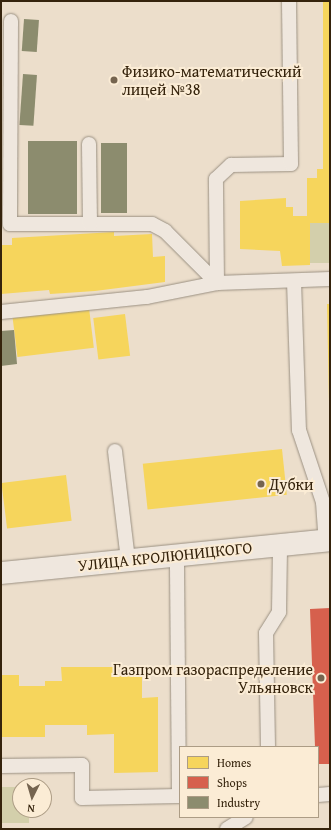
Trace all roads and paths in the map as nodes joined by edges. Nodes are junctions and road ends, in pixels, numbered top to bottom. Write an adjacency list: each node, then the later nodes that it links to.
1 (289, 1): 7 (lane)
2 (11, 21): 4 (lane)
3 (89, 144): 4 (lane)
4 (90, 224): 7 (lane)
5 (330, 279): 6 (lane)
6 (294, 281): 7 (lane); 10 (lane)
7 (217, 283): 8 (lane)
8 (1, 312)
9 (115, 451): 13 (lane)
10 (328, 540): 11 (street, УЛИЦА КРОЛЮНИЦКОГО)
11 (280, 545): 12 (street, УЛИЦА КРОЛЮНИЦКОГО); 16 (lane)
12 (177, 555): 13 (street, УЛИЦА КРОЛЮНИЦКОГО); 15 (lane)
13 (128, 560): 14 (street, УЛИЦА КРОЛЮНИЦКОГО)
14 (1, 573)
15 (179, 746)
16 (268, 746)
17 (1, 766): 20 (lane)
18 (330, 794): 19 (lane)
19 (319, 795)
20 (179, 796)
21 (244, 818): 22 (lane)
22 (227, 829)

